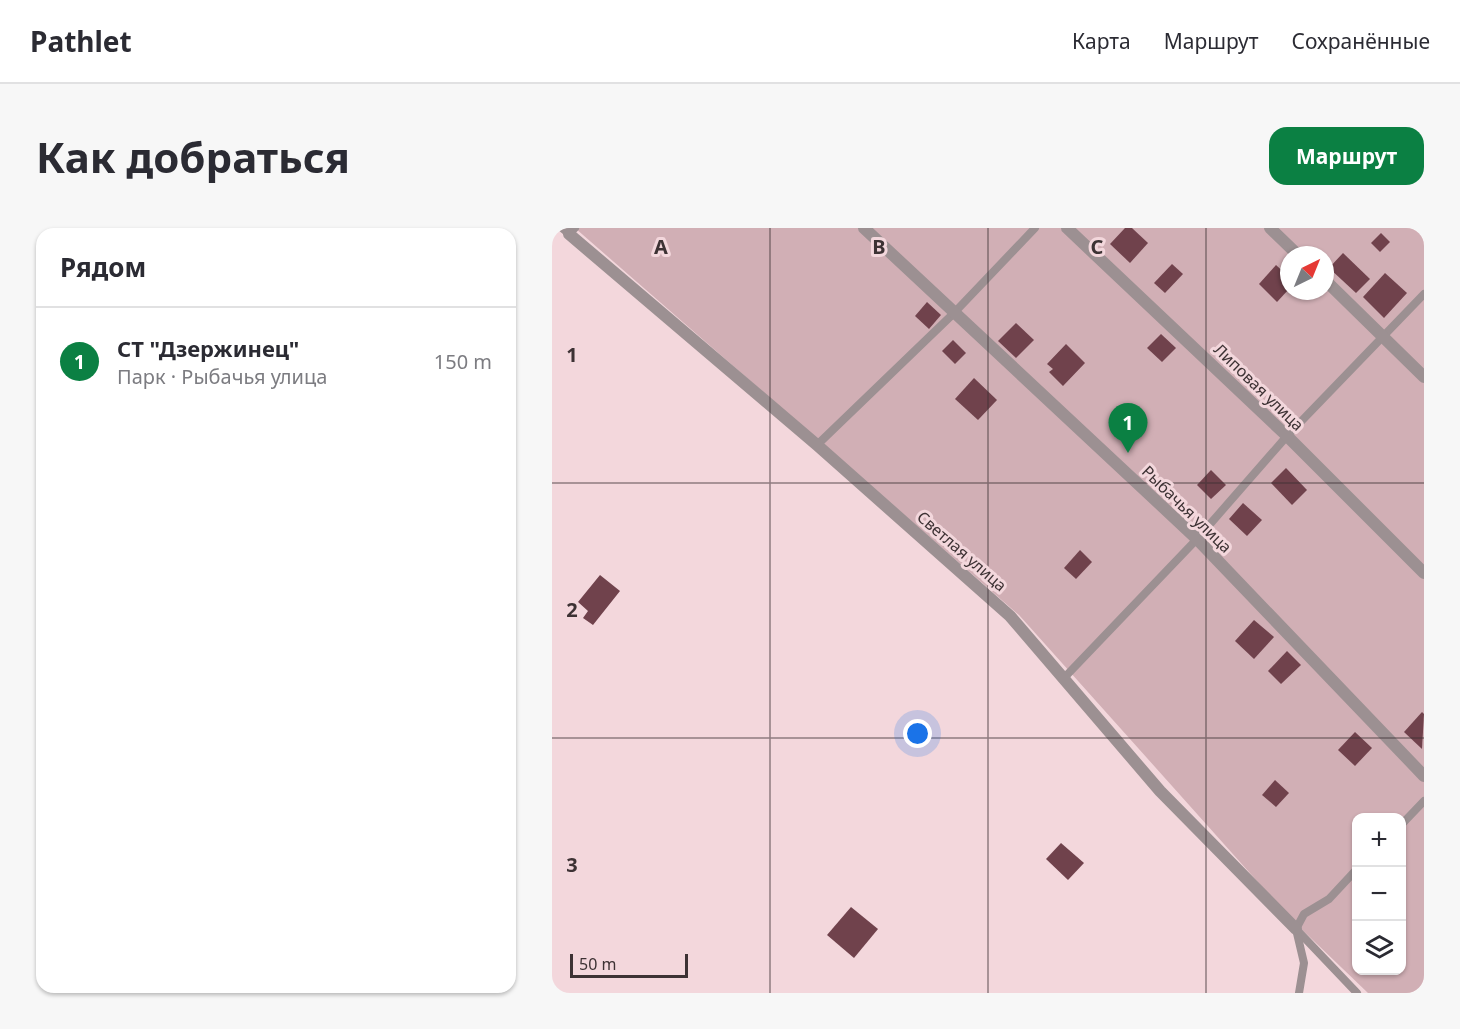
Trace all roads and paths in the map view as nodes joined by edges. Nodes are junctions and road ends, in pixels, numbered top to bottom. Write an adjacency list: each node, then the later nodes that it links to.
1 (864, 228): 9 (street, Рыбачья улица)
2 (1035, 228): 9 (lane)
3 (1067, 228): 12 (street, Липовая улица)
4 (1270, 228): 6 (street)
5 (569, 230): 13 (street, Светлая улица)
6 (1289, 246)
7 (1334, 289): 10 (street)
8 (1424, 294): 10 (lane)
9 (953, 314): 13 (lane); 14 (street, Рыбачья улица)
10 (1382, 335): 11 (street); 12 (lane)
11 (1424, 377)
12 (1287, 436): 14 (lane); 15 (street, Липовая улица)
13 (817, 445): 16 (street, Светлая улица)
14 (1197, 539): 16 (lane); 17 (street, Рыбачья улица)
15 (1424, 573)
16 (1064, 678): 21 (street, Светлая улица)
17 (1424, 776)
18 (1424, 801): 19 (lane)
19 (1406, 819)
20 (1352, 874): 21 (lane)
21 (1296, 929): 22 (lane); 23 (lane)
22 (1299, 993)
23 (1357, 993)

